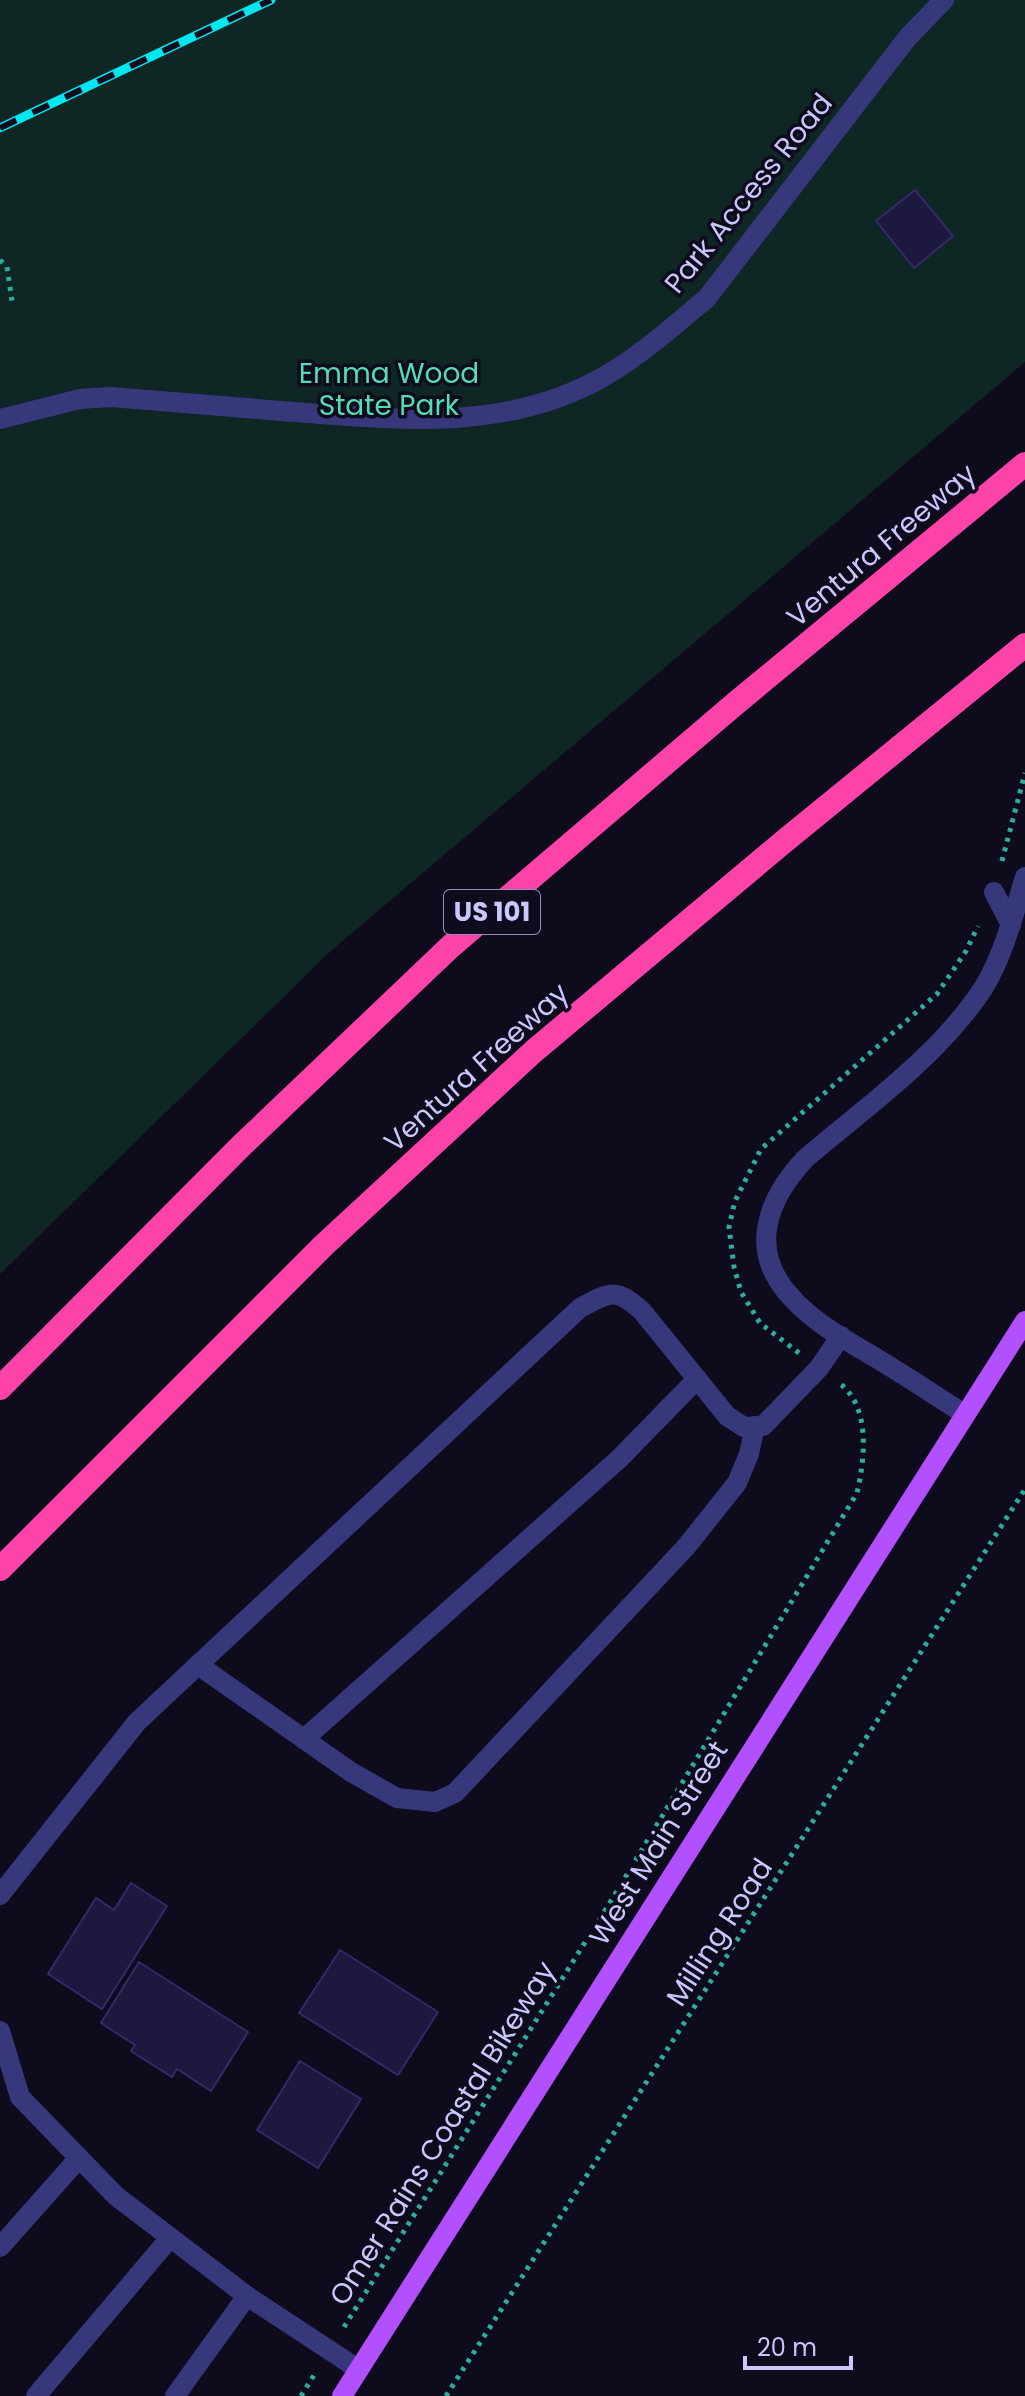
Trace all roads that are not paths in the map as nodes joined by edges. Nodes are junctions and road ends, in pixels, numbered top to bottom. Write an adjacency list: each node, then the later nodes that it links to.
1 (944, 0): 2 (lane, Park Access Road)
2 (0, 419)
3 (1021, 468): 11 (highway, Ventura Freeway / US 101)
4 (1025, 645): 14 (highway, Ventura Freeway)
5 (1025, 877): 7 (lane)
6 (994, 892): 7 (lane)
7 (1011, 925): 9 (lane)
8 (1025, 1321): 12 (main road, West Main Street)
9 (841, 1336): 12 (lane); 13 (lane)
10 (697, 1379): 13 (lane); 15 (lane); 16 (lane)
11 (0, 1388)
12 (964, 1414): 24 (main road, West Main Street)
13 (755, 1426): 16 (lane)
14 (0, 1569)
15 (198, 1665): 16 (lane); 17 (lane)
16 (304, 1739)
17 (0, 1895)
18 (0, 2031): 19 (lane)
19 (6, 2078): 20 (lane)
20 (79, 2158): 21 (lane); 22 (lane)
21 (170, 2238): 23 (lane); 25 (lane)
22 (0, 2247)
23 (247, 2296): 24 (lane); 26 (lane)
24 (358, 2369): 27 (main road, West Main Street)
25 (36, 2396)
26 (175, 2396)
27 (342, 2396)

